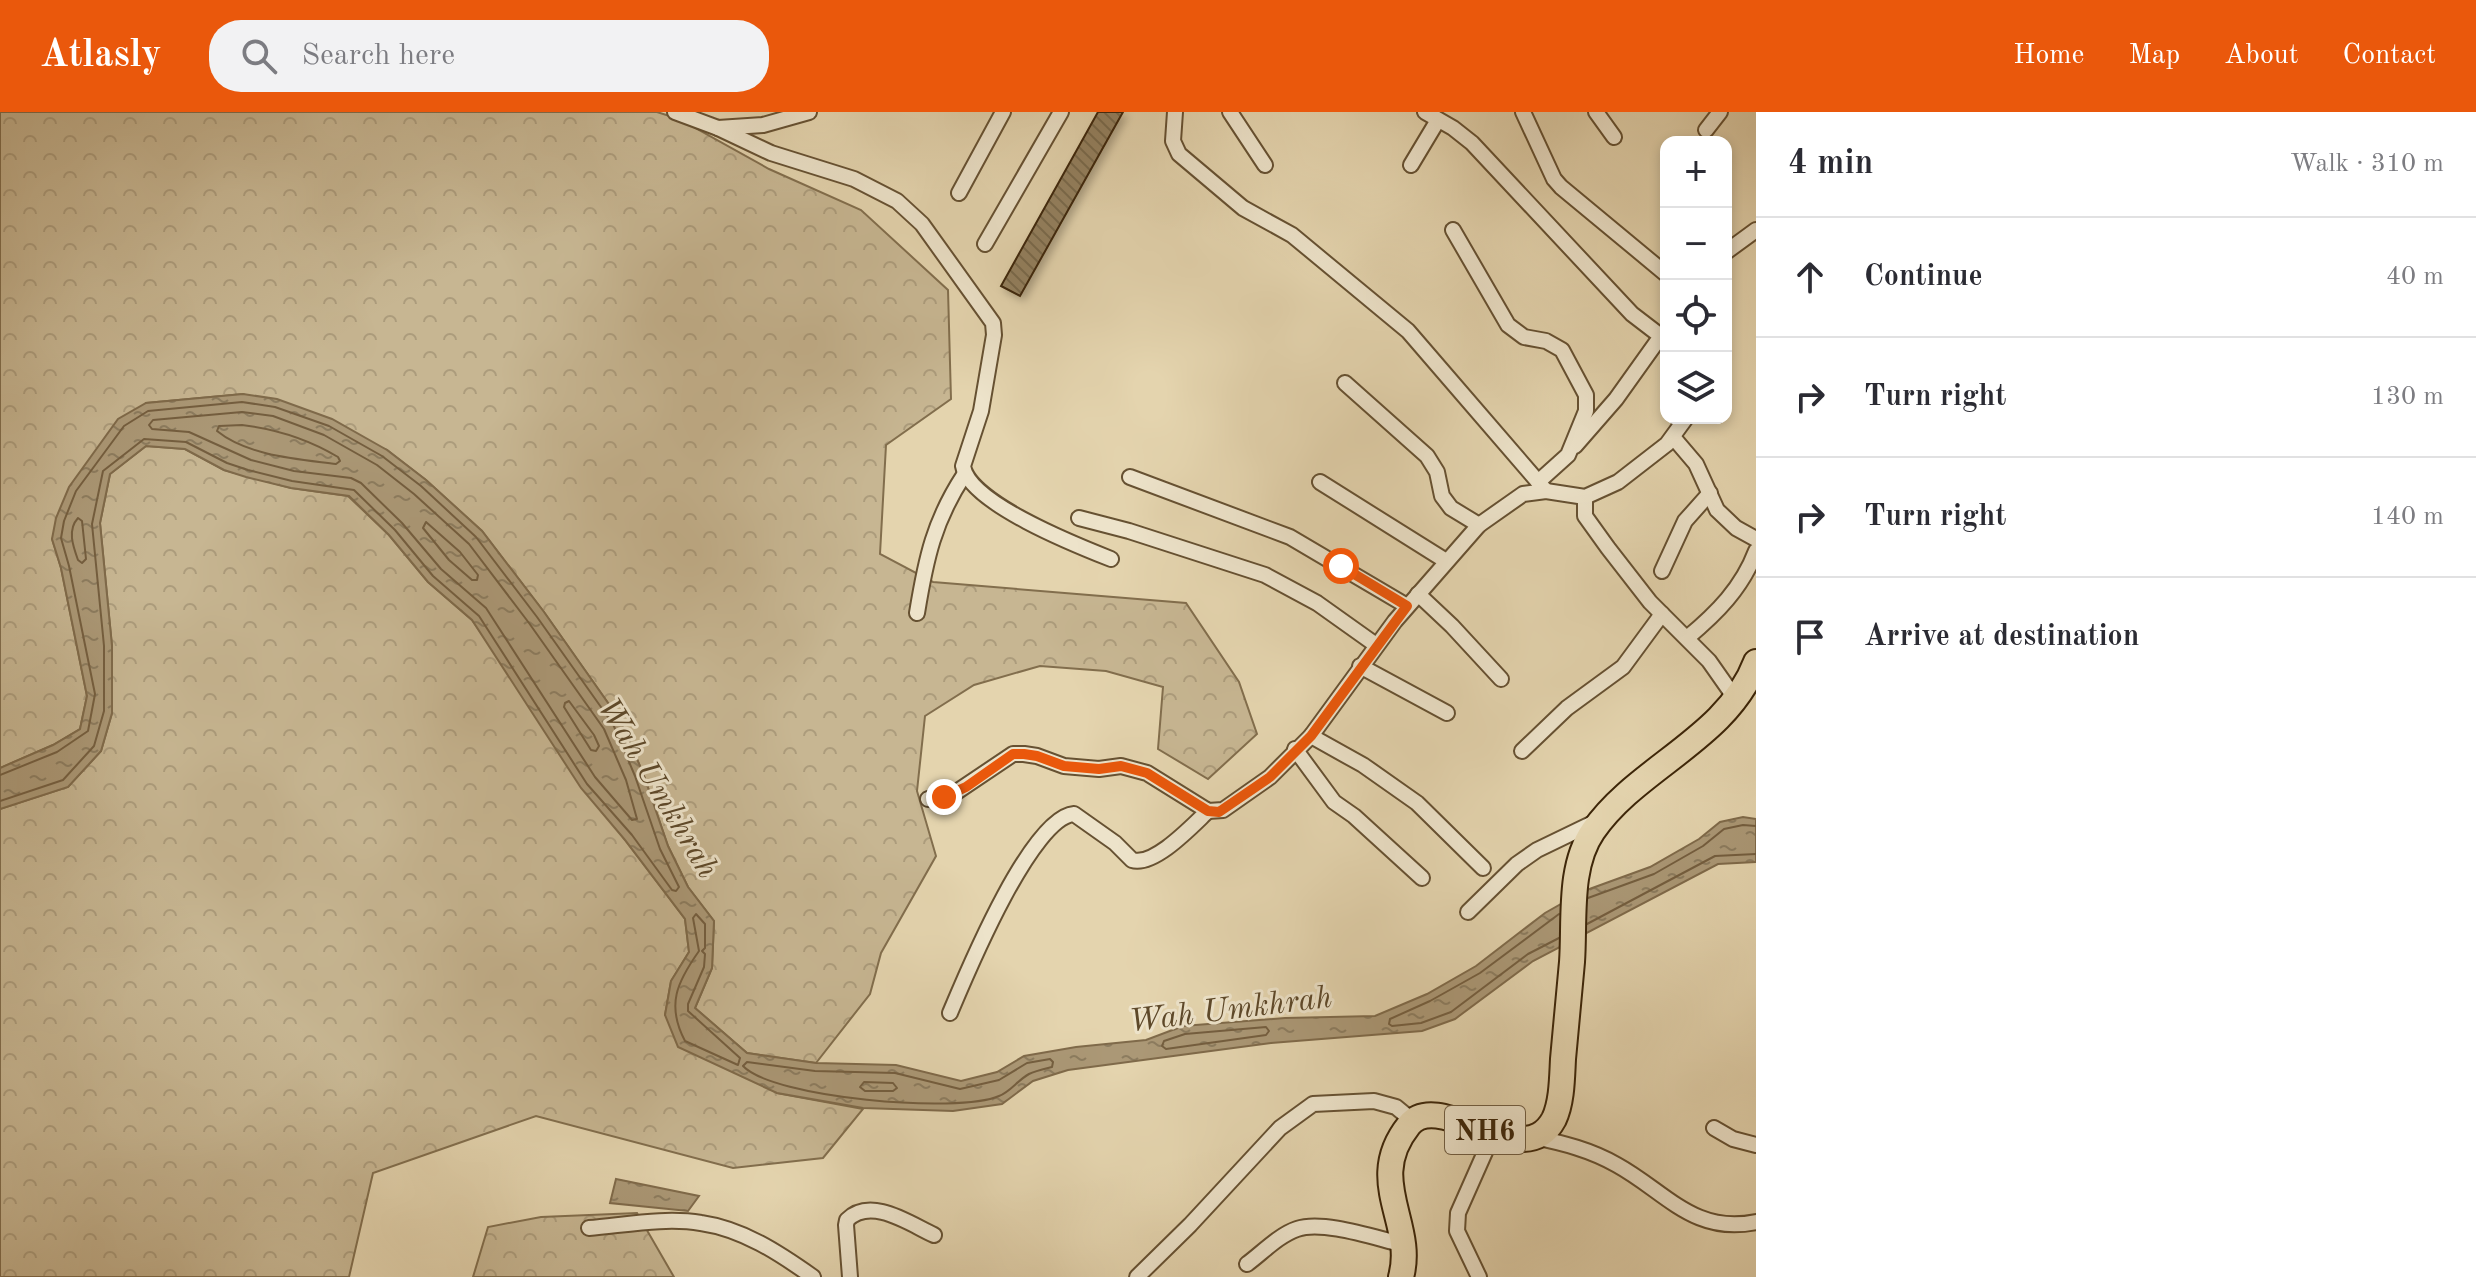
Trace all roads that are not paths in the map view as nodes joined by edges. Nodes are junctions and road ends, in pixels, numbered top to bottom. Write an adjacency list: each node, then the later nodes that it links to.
1 (675, 112): 12 (street)
2 (809, 112): 12 (street)
3 (1003, 112): 17 (street)
4 (1061, 112): 20 (street)
5 (1175, 112): 32 (street)
6 (1230, 112): 15 (street)
7 (1425, 112): 11 (street)
8 (1523, 112): 22 (street)
9 (1596, 112): 14 (street)
10 (1720, 112): 13 (street)
11 (1438, 120): 16 (street); 23 (street)
12 (718, 128): 29 (street)
13 (1706, 130)
14 (1614, 137)
15 (1265, 165)
16 (1411, 165)
17 (959, 193)
18 (1453, 230): 28 (street)
19 (1756, 230): 21 (street)
20 (985, 244)
21 (1732, 248)
22 (1660, 269)
23 (1660, 333)
24 (1660, 341): 28 (street)
25 (1345, 383): 36 (street)
26 (1682, 424): 27 (street)
27 (1673, 437): 33 (street); 34 (street)
28 (1569, 452): 32 (street)
29 (964, 475): 39 (street); 44 (street)
30 (1130, 477): 43 (street)
31 (1320, 482): 40 (street)
32 (1542, 487): 34 (street); 36 (street)
33 (1710, 493): 37 (street); 41 (street)
34 (1585, 497): 45 (street)
35 (1079, 518): 47 (street)
36 (1479, 525): 40 (street)
37 (1756, 539)
38 (1756, 551): 46 (street)
39 (1111, 559)
40 (1446, 561): 42 (street)
41 (1662, 571)
42 (1418, 594): 43 (street); 50 (street)
43 (1407, 606): 47 (street)
44 (917, 613)
45 (1662, 614): 46 (street); 55 (street)
46 (1687, 638): 51 (street)
47 (1376, 645): 49 (street)
48 (1756, 662): 51 (highway, NH6)
49 (1360, 666): 52 (street); 53 (street)
50 (1501, 679)
51 (1735, 698): 58 (highway, NH6)
52 (1447, 713)
53 (1311, 736): 54 (street); 59 (street)
54 (1295, 749): 57 (street); 60 (street)
55 (1522, 751)
56 (928, 799): 57 (street)
57 (1208, 811): 62 (street)
58 (1602, 819): 61 (street); 66 (highway, NH6)
59 (1483, 868)
60 (1422, 878)
61 (1468, 912)
62 (950, 1013)
63 (1413, 1121): 65 (highway, NH6); 71 (highway, NH6); 75 (street)
64 (1714, 1128): 67 (street)
65 (1493, 1134): 66 (highway, NH6); 77 (street)
66 (1534, 1137): 68 (street)
67 (1756, 1145)
68 (1756, 1222)
69 (589, 1228): 73 (street)
70 (934, 1235): 74 (street)
71 (1401, 1244): 72 (street); 76 (highway, NH6)
72 (1247, 1264)
73 (813, 1277)
74 (850, 1277)
75 (1137, 1277)
76 (1401, 1277)
77 (1479, 1277)

